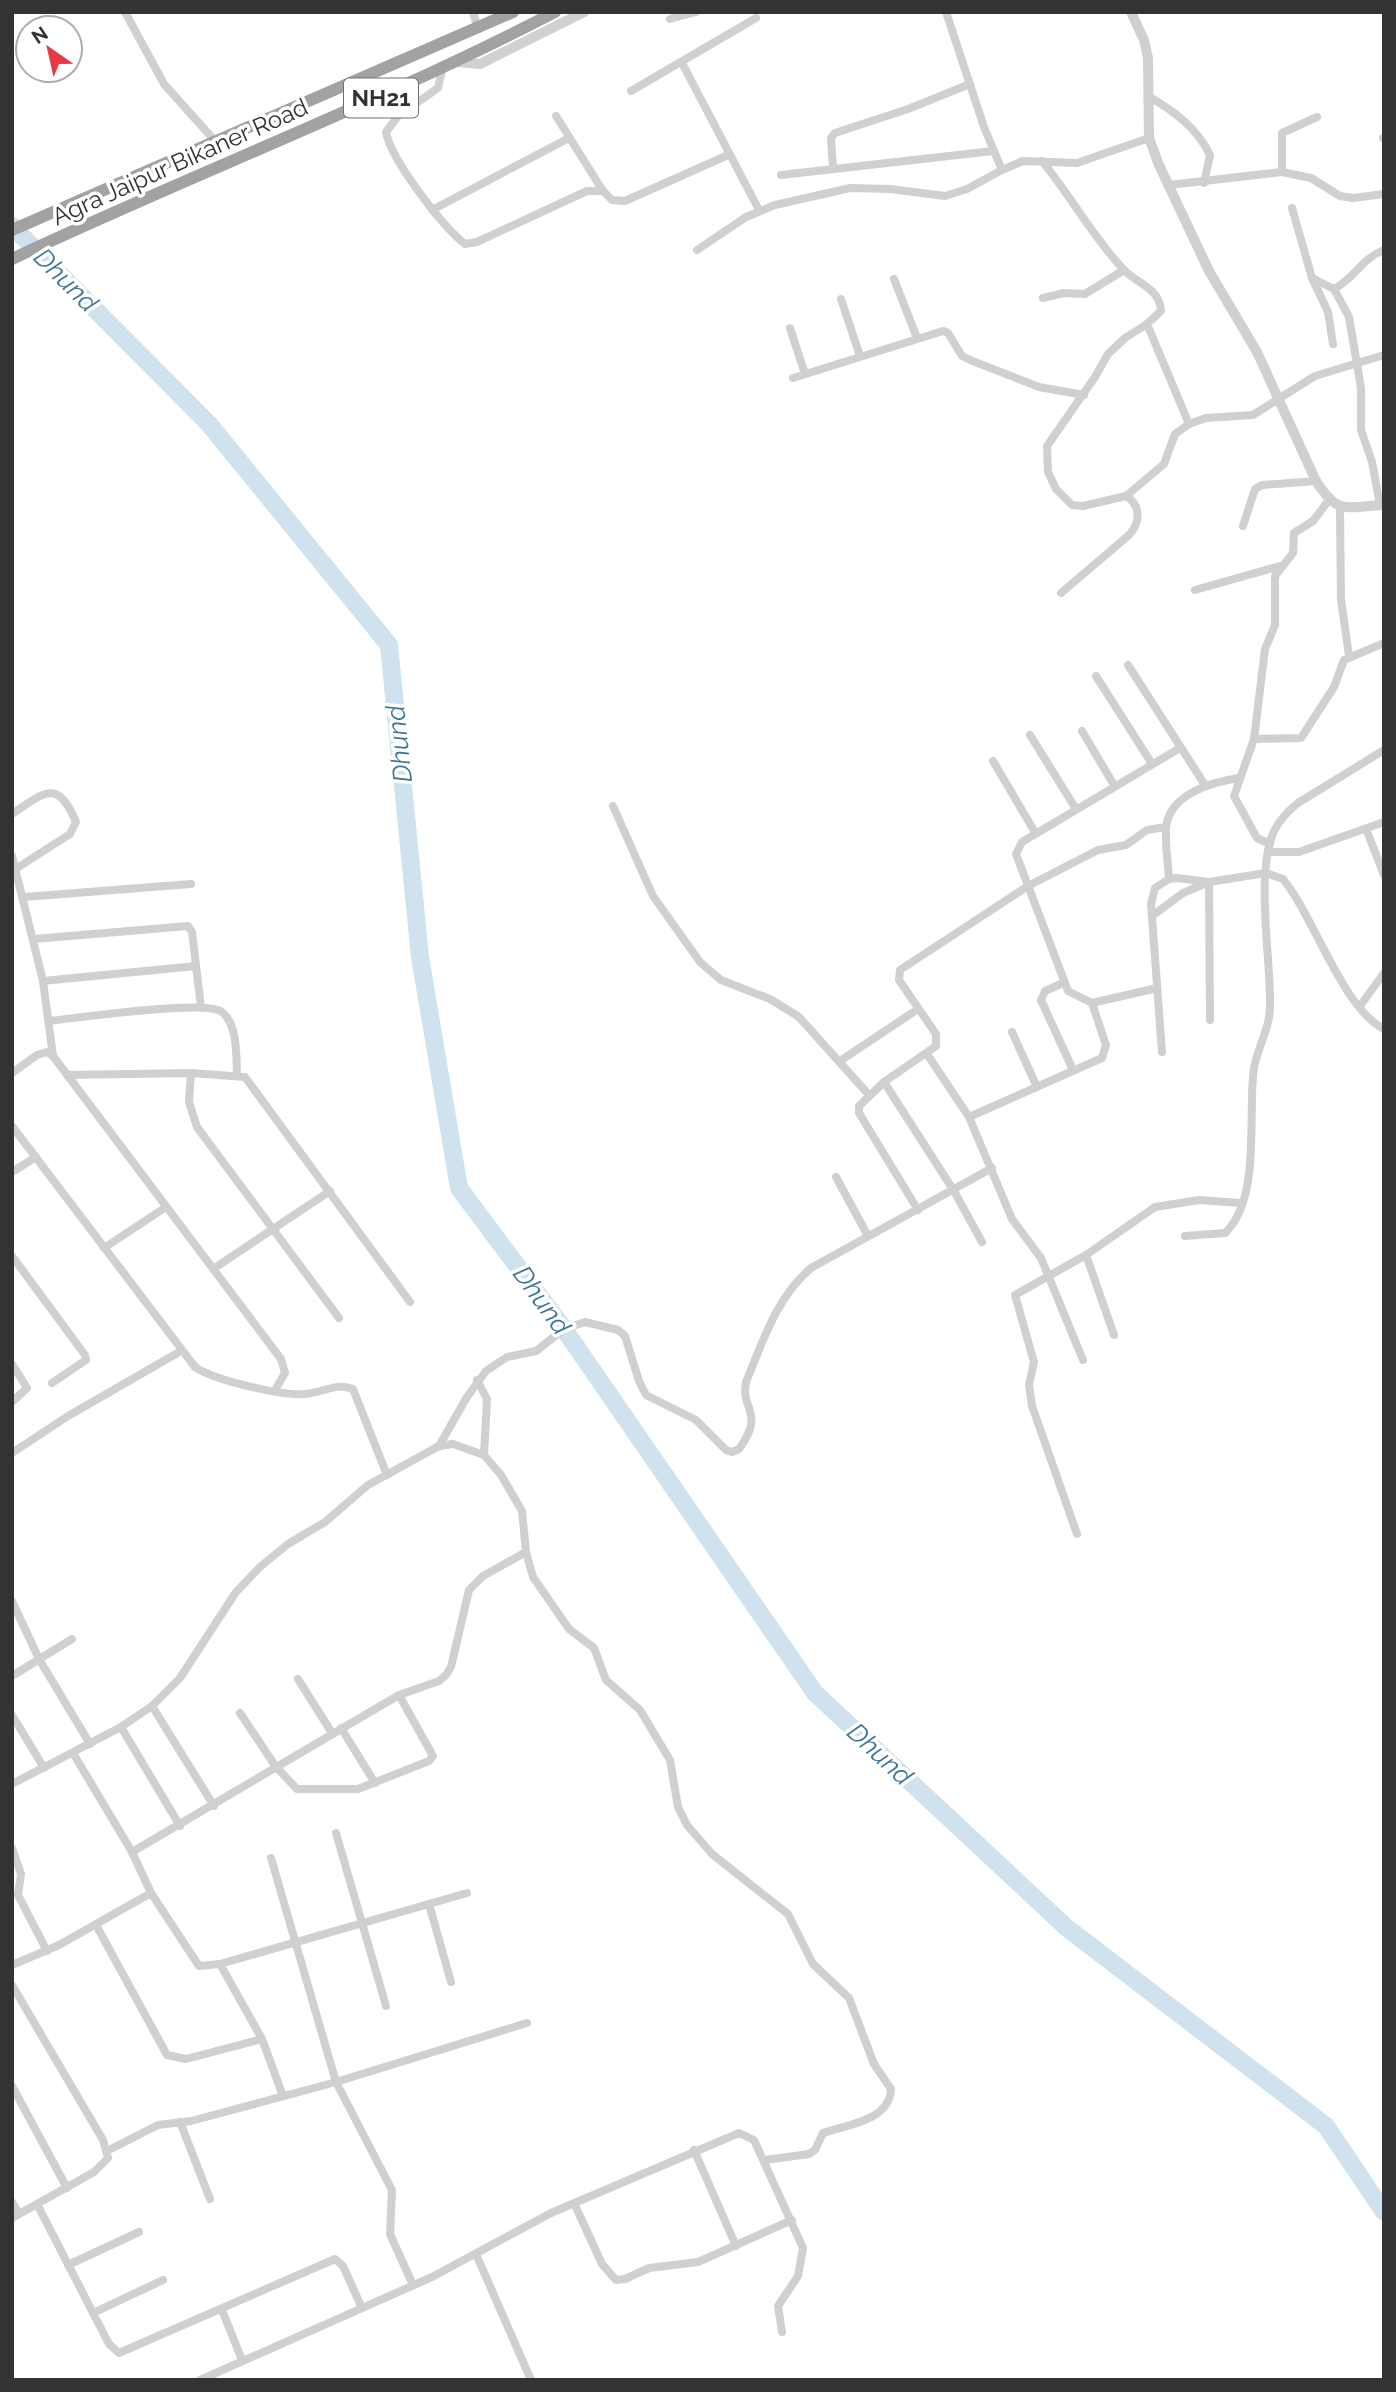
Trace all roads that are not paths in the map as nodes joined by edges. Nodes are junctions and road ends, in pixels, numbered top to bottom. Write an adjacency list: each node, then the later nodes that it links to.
1 (125, 12): 23 (street)
2 (472, 12): 12 (street)
3 (498, 12): 12 (street)
4 (513, 12): 12 (highway, Agra Jaipur Bikaner Road / NH21)
5 (555, 12): 13 (highway, Agra Jaipur Bikaner Road / NH21)
6 (584, 12): 13 (street)
7 (696, 12): 11 (street)
8 (946, 12): 16 (street)
9 (1131, 12): 18 (street)
10 (756, 18): 14 (street)
11 (670, 19)
12 (478, 29): 23 (highway, Agra Jaipur Bikaner Road / NH21)
13 (458, 62): 15 (highway, Agra Jaipur Bikaner Road / NH21)
14 (682, 64): 17 (street); 25 (street)
15 (442, 69): 36 (street); 41 (highway, Agra Jaipur Bikaner Road / NH21)
16 (970, 84): 24 (street); 27 (street)
17 (631, 92)
18 (1148, 96): 22 (street); 31 (street)
19 (556, 116): 21 (street)
20 (1317, 117): 29 (street)
21 (569, 138): 33 (street); 36 (street)
22 (1149, 138): 26 (street); 32 (street)
23 (215, 141): 38 (highway, Agra Jaipur Bikaner Road / NH21)
24 (993, 151): 27 (street); 28 (street)
25 (729, 155): 33 (street); 37 (street)
26 (1042, 161): 28 (street); 42 (street)
27 (833, 168): 30 (street)
28 (1002, 170): 37 (street)
29 (1282, 172): 31 (street); 34 (street)
30 (781, 175)
31 (1204, 183): 32 (street)
32 (1169, 185): 58 (street)
33 (603, 191): 36 (street)
34 (1384, 194)
35 (1292, 208): 43 (street)
36 (432, 210)
37 (759, 210): 39 (street)
38 (12, 230)
39 (697, 250)
40 (1384, 250): 45 (street)
41 (12, 259)
42 (1124, 270): 46 (street); 48 (street)
43 (1312, 278): 45 (street); 51 (street)
44 (894, 279): 50 (street)
45 (1334, 289): 54 (street)
46 (1044, 298)
47 (841, 299): 53 (street)
48 (1147, 324): 57 (street); 59 (street)
49 (790, 328): 55 (street)
50 (917, 338): 53 (street); 57 (street)
51 (1333, 344)
52 (1384, 355): 54 (street)
53 (860, 356): 55 (street)
54 (1356, 363): 58 (street); 63 (street)
55 (805, 374): 56 (street)
56 (793, 378)
57 (1084, 395): 61 (street)
58 (1279, 399): 59 (street); 60 (street)
59 (1189, 424): 61 (street)
60 (1317, 481): 62 (street); 65 (street)
61 (1126, 496): 68 (street)
62 (1329, 500): 64 (street); 66 (street)
63 (1382, 505): 64 (street)
64 (1340, 507): 70 (street)
65 (1243, 526)
66 (1282, 566): 67 (street); 75 (street)
67 (1195, 590)
68 (1061, 593)
69 (1384, 643): 70 (street)
70 (1349, 656): 75 (street)
71 (1128, 665): 76 (street)
72 (1097, 676): 79 (street)
73 (1082, 731): 81 (street)
74 (1030, 735): 84 (street)
75 (1254, 739): 80 (street)
76 (1180, 748): 79 (street); 82 (street)
77 (1384, 750): 90 (street)
78 (993, 761): 89 (street)
79 (1152, 764): 81 (street)
80 (1239, 778): 82 (street); 90 (street)
81 (1114, 785): 84 (street)
82 (1205, 785): 87 (street)
83 (613, 806): 118 (street)
84 (1076, 809): 89 (street)
85 (12, 814): 92 (street)
86 (1384, 822): 88 (street)
87 (1166, 827): 95 (street); 98 (street)
88 (1366, 829): 90 (street); 94 (street)
89 (1036, 834): 98 (street)
90 (1264, 844): 93 (street)
91 (12, 856): 92 (street)
92 (17, 868): 99 (street)
93 (1260, 874): 96 (street); 108 (street); 135 (street)
94 (1384, 875)
95 (1169, 879): 96 (street); 100 (street)
96 (1209, 882): 100 (street); 111 (street)
97 (191, 884): 99 (street)
98 (1028, 886): 105 (street); 110 (street)
99 (24, 897): 101 (street)
100 (1153, 916): 106 (street)
101 (34, 939): 102 (street); 104 (street)
102 (196, 966): 104 (street); 109 (street)
103 (1384, 973): 108 (street)
104 (43, 981): 112 (street)
105 (1063, 983): 107 (street); 119 (street)
106 (1157, 988): 107 (street); 115 (street)
107 (1092, 1003): 119 (street)
108 (1360, 1006): 113 (street)
109 (201, 1007): 112 (street); 122 (street)
110 (918, 1009): 116 (street); 118 (street)
111 (1210, 1020)
112 (49, 1021): 117 (street)
113 (1384, 1029)
114 (1012, 1032): 125 (street)
115 (1162, 1052)
116 (927, 1054): 124 (street); 127 (street)
117 (53, 1056): 120 (street); 123 (street)
118 (840, 1061): 126 (street)
119 (1073, 1070): 125 (street)
120 (12, 1073)
121 (191, 1073): 122 (street); 123 (street); 138 (street)
122 (237, 1074): 133 (street)
123 (67, 1075): 136 (street)
124 (884, 1082): 126 (street); 134 (street)
125 (1037, 1087): 127 (street)
126 (869, 1095): 137 (street)
127 (969, 1117): 130 (street)
128 (12, 1126): 129 (street)
129 (36, 1157): 131 (street); 142 (street)
130 (992, 1168): 134 (street); 146 (street)
131 (12, 1172)
132 (836, 1177): 139 (street)
133 (330, 1191): 138 (street); 147 (street)
134 (954, 1191): 137 (street); 141 (street)
135 (1240, 1203): 140 (street); 143 (street)
136 (166, 1207): 142 (street); 145 (street)
137 (918, 1210): 139 (street)
138 (272, 1231): 145 (street); 148 (street)
139 (868, 1236): 153 (street)
140 (1185, 1236)
141 (982, 1242)
142 (104, 1248): 150 (street)
143 (1086, 1255): 146 (street); 149 (street)
144 (12, 1256): 154 (street)
145 (213, 1269): 155 (street)
146 (1049, 1274): 151 (street); 161 (street)
147 (410, 1302)
148 (339, 1318)
149 (1114, 1335)
150 (181, 1351): 155 (street); 158 (street)
151 (1083, 1360)
152 (12, 1364): 156 (street)
153 (477, 1380): 157 (street); 159 (street)
154 (52, 1383)
155 (275, 1390): 160 (street)
156 (12, 1402)
157 (439, 1446): 159 (street); 160 (street)
158 (12, 1453)
159 (484, 1455): 162 (street)
160 (387, 1475): 169 (street)
161 (1077, 1534)
162 (526, 1552): 168 (street); 207 (street)
163 (12, 1601): 165 (street)
164 (72, 1639): 165 (street)
165 (39, 1659): 166 (street); 174 (street)
166 (12, 1676)
167 (298, 1679): 173 (street)
168 (400, 1695): 173 (street); 178 (street)
169 (152, 1706): 172 (street); 180 (street)
170 (240, 1713): 176 (street)
171 (12, 1715): 177 (street)
172 (121, 1727): 174 (street); 181 (street)
173 (337, 1730): 176 (street); 178 (street)
174 (90, 1744): 175 (street)
175 (73, 1753): 177 (street); 184 (street)
176 (276, 1767): 178 (street); 180 (street)
177 (44, 1768): 179 (street)
178 (374, 1783)
179 (12, 1784)
180 (214, 1806): 181 (street)
181 (180, 1826): 184 (street)
182 (336, 1833): 190 (street)
183 (12, 1848): 188 (street)
184 (132, 1852): 186 (street)
185 (271, 1858): 192 (street)
186 (151, 1893): 191 (street); 194 (street)
187 (467, 1893): 189 (street)
188 (15, 1896): 193 (street)
189 (429, 1904): 190 (street); 196 (street)
190 (360, 1922): 192 (street); 198 (street)
191 (96, 1925): 193 (street); 200 (street)
192 (294, 1941): 194 (street); 201 (street)
193 (47, 1951): 195 (street)
194 (220, 1964): 200 (street)
195 (12, 1965)
196 (451, 1982)
197 (12, 1985): 206 (street)
198 (386, 2006)
199 (527, 2023): 201 (street)
200 (262, 2039): 203 (street)
201 (336, 2082): 203 (street); 220 (street)
202 (12, 2086): 208 (street)
203 (283, 2096): 204 (street)
204 (180, 2122): 206 (street); 209 (street)
205 (694, 2150): 207 (street); 211 (street); 216 (street)
206 (107, 2151): 208 (street)
207 (765, 2160): 214 (street)
208 (66, 2188): 212 (street)
209 (211, 2199)
210 (12, 2203): 213 (street)
211 (574, 2203): 216 (street); 217 (street)
212 (37, 2204): 213 (street); 218 (street)
213 (15, 2216)
214 (792, 2220): 216 (street); 224 (street)
215 (139, 2232): 218 (street)
216 (736, 2246)
217 (475, 2254): 220 (street); 227 (street)
218 (68, 2265): 223 (street)
219 (163, 2280): 223 (street)
220 (413, 2285): 221 (street)
221 (361, 2306): 222 (street); 225 (street)
222 (222, 2310): 223 (street); 225 (street)
223 (93, 2313)
224 (782, 2332)
225 (242, 2360): 226 (street)
226 (200, 2380)
227 (531, 2380)

